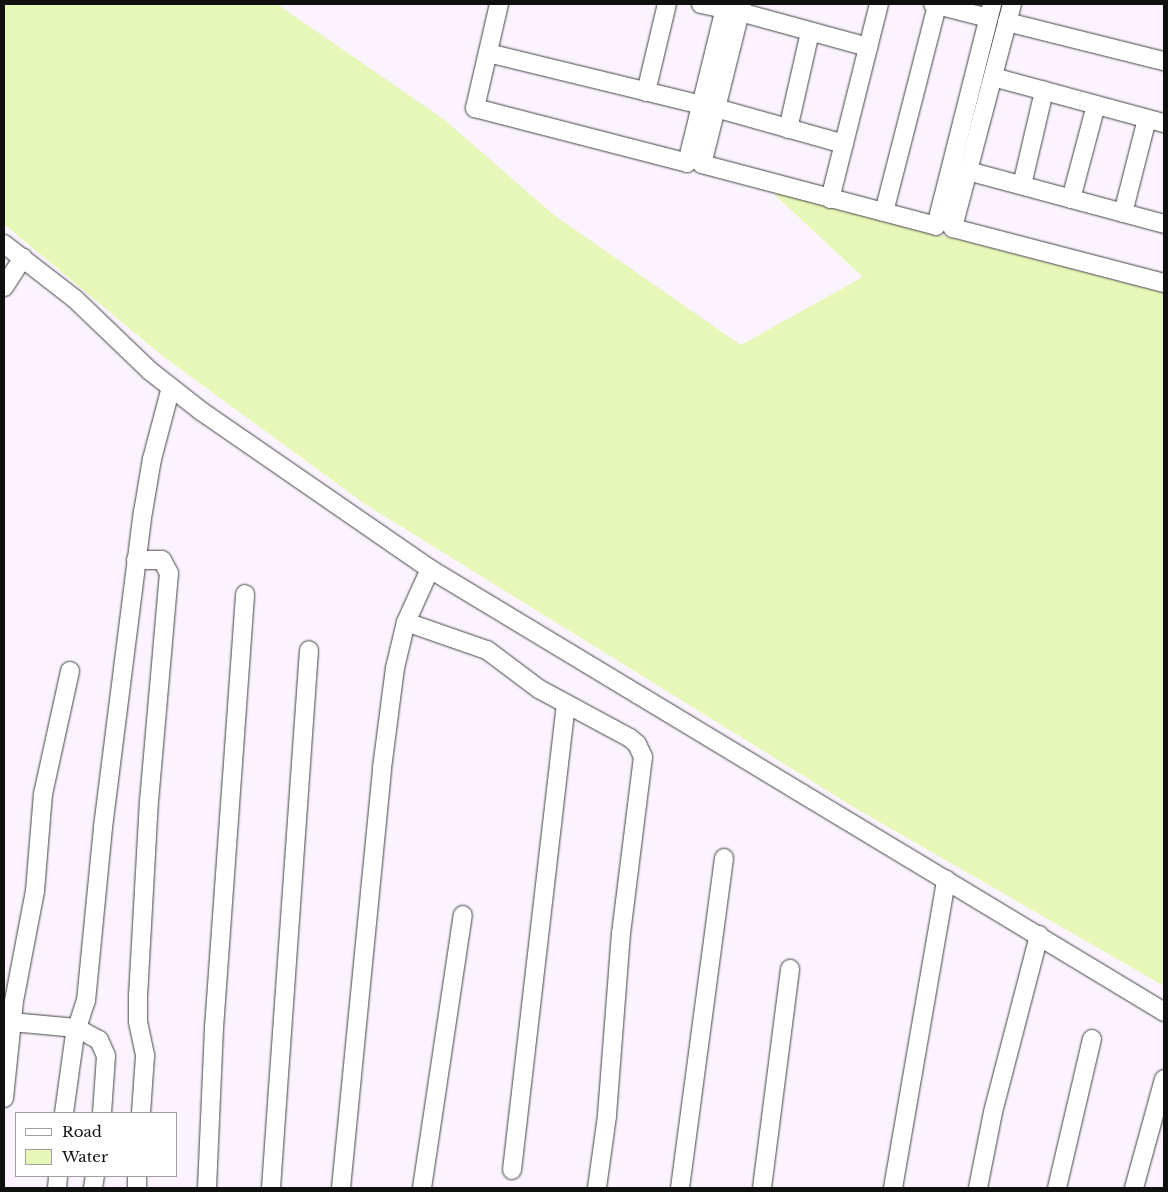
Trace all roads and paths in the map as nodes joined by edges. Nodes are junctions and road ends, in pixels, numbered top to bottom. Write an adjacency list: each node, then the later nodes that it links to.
1 (499, 4): 12 (street)
2 (667, 4): 16 (street)
3 (701, 4): 7 (street)
4 (880, 4): 11 (street)
5 (935, 4): 8 (street); 26 (street)
6 (1012, 4): 9 (street)
7 (733, 7): 10 (street); 18 (street)
8 (990, 11): 26 (street)
9 (1007, 22): 13 (street); 14 (street)
10 (810, 32): 11 (street); 20 (street)
11 (868, 47): 21 (street)
12 (488, 54): 16 (street); 18 (street)
13 (1164, 62)
14 (993, 77): 15 (street); 22 (street)
15 (1044, 91): 17 (street); 23 (street)
16 (646, 92): 18 (street)
17 (1096, 105): 19 (street); 25 (street)
18 (708, 106): 20 (street); 24 (street)
19 (1156, 121): 27 (street)
20 (788, 129): 21 (street)
21 (844, 144): 24 (street)
22 (968, 171): 23 (street); 31 (street)
23 (1022, 185): 25 (street)
24 (830, 199): 26 (street)
25 (1072, 199): 27 (street)
26 (884, 212)
27 (1124, 213): 28 (street)
28 (1164, 224)
29 (4, 244): 30 (street)
30 (23, 258): 32 (street); 33 (street)
31 (1164, 283)
32 (4, 287)
33 (171, 387): 34 (street); 35 (street)
34 (136, 560): 48 (street); 54 (street)
35 (430, 569): 37 (street); 42 (street)
36 (245, 594): 56 (street)
37 (406, 622): 40 (street); 58 (street)
38 (309, 650): 57 (street)
39 (70, 671): 47 (street)
40 (566, 705): 55 (street); 60 (street)
41 (724, 858): 61 (street)
42 (946, 880): 44 (street); 63 (street)
43 (463, 915): 59 (street)
44 (1039, 935): 46 (street); 64 (street)
45 (790, 969): 62 (street)
46 (1164, 1012)
47 (11, 1022): 48 (street); 51 (street)
48 (77, 1028): 52 (street); 53 (street)
49 (1092, 1039): 65 (street)
50 (1164, 1086): 66 (street)
51 (4, 1098)
52 (64, 1112)
53 (102, 1112)
54 (141, 1112)
55 (512, 1170)
56 (207, 1188)
57 (271, 1188)
58 (341, 1188)
59 (422, 1188)
60 (597, 1188)
61 (680, 1188)
62 (762, 1188)
63 (893, 1188)
64 (978, 1188)
65 (1057, 1188)
66 (1134, 1188)

